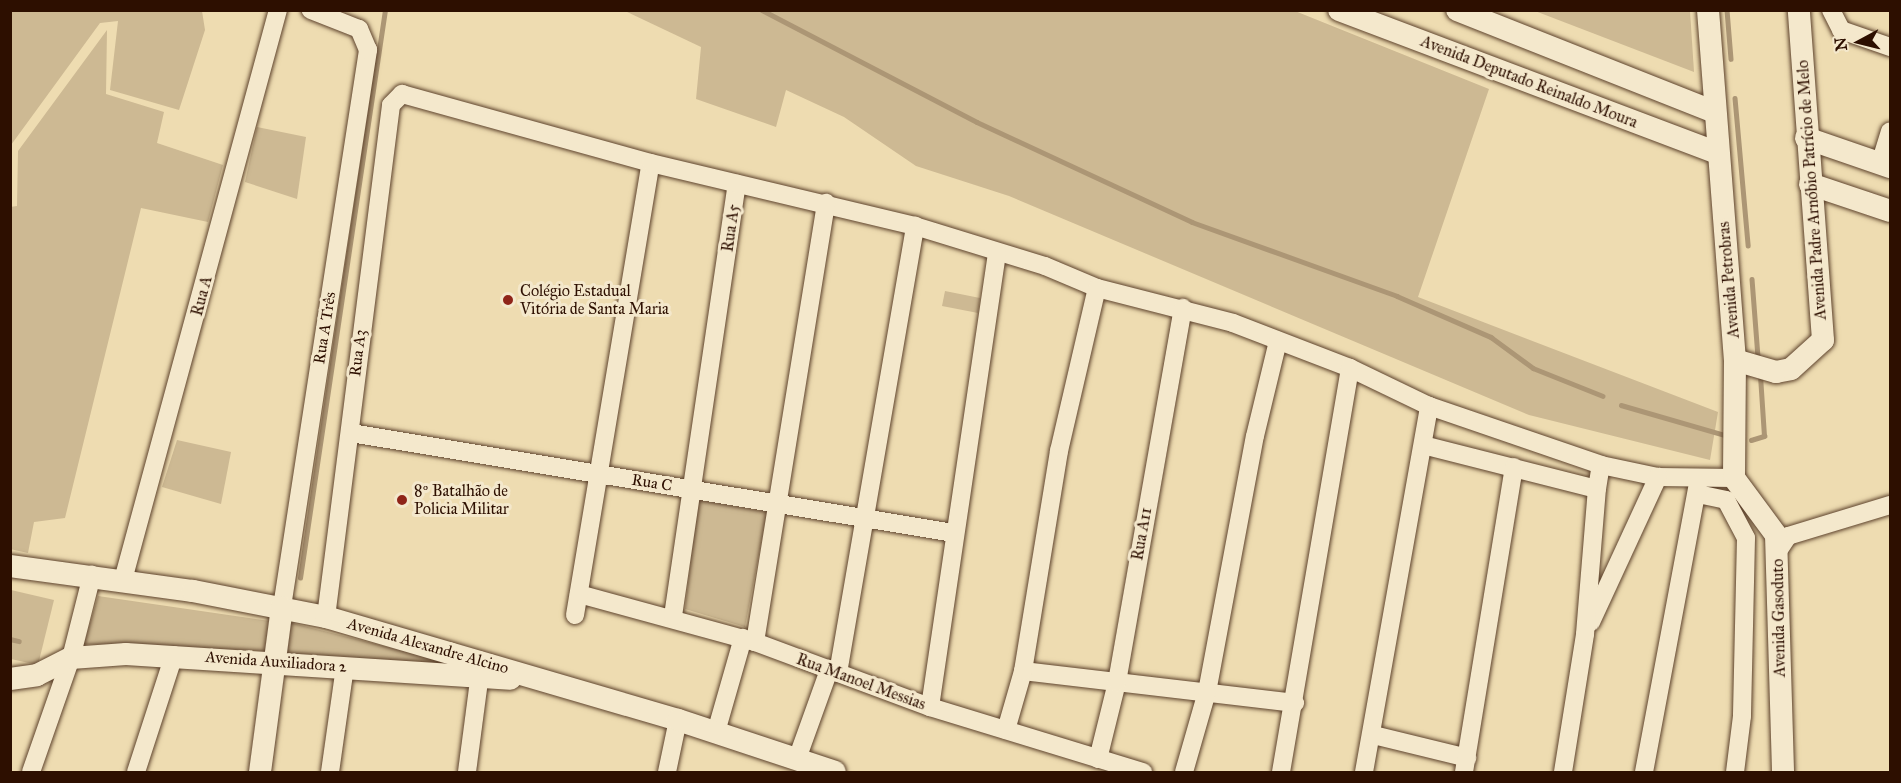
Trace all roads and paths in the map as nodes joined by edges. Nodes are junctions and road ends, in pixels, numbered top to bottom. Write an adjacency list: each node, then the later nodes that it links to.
1 (278, 10): 45 (street, Rua A)
2 (311, 10): 47 (street, Rua A Três)
3 (1339, 10): 13 (street, Avenida Deputado Reinaldo Moura)
4 (1457, 10): 10 (street)
5 (1708, 10): 10 (street, Avenida Petrobras)
6 (1799, 10): 12 (street, Avenida Padre Arnóbio Patrício de Melo)
7 (1831, 10): 8 (street)
8 (1890, 47)
9 (402, 94): 14 (street, Rua A5); 28 (street, Rua A3)
10 (1715, 112): 13 (street, Avenida Petrobras)
11 (1890, 132): 15 (street)
12 (1806, 138): 15 (street); 17 (street, Avenida Padre Arnóbio Patrício de Melo)
13 (1718, 153): 25 (street, Avenida Petrobras)
14 (651, 163): 16 (street, Rua A5); 32 (street)
15 (1885, 166)
16 (737, 184): 18 (street); 36 (street, Rua A5)
17 (1810, 184): 19 (street); 25 (street, Avenida Padre Arnóbio Patrício de Melo)
18 (826, 202): 20 (street); 38 (street)
19 (1890, 211)
20 (915, 226): 21 (street); 40 (street)
21 (997, 254): 22 (street); 41 (street)
22 (1097, 288): 23 (street); 58 (street)
23 (1183, 308): 24 (street); 61 (street, Rua A11)
24 (1278, 341): 26 (street); 62 (street)
25 (1735, 360): 34 (street, Avenida Petrobras)
26 (1350, 368): 27 (street); 63 (street)
27 (1429, 406): 29 (street); 30 (street)
28 (351, 433): 32 (street, Rua C); 50 (street, Rua A3)
29 (1422, 445): 31 (street); 69 (street)
30 (1601, 465): 33 (street); 37 (street)
31 (1514, 467): 37 (street); 72 (street)
32 (599, 474): 36 (street, Rua C); 46 (street)
33 (1658, 477): 35 (street); 51 (street)
34 (1734, 478): 35 (street); 42 (street, Avenida Gasoduto)
35 (1698, 485): 86 (street); 87 (street)
36 (690, 489): 38 (street, Rua C); 49 (street, Rua A5)
37 (1597, 489): 51 (street)
38 (778, 504): 40 (street, Rua C); 52 (street)
39 (1890, 505): 42 (street)
40 (865, 518): 41 (street, Rua C); 59 (street)
41 (954, 533): 64 (street)
42 (1778, 551): 88 (street, Avenida Gasoduto)
43 (10, 566): 44 (street, Avenida Alexandre Alcino)
44 (92, 576): 45 (street, Avenida Alexandre Alcino); 54 (street)
45 (123, 580): 47 (street, Avenida Alexandre Alcino)
46 (579, 594): 48 (street); 49 (street, Rua Manoel Messias)
47 (282, 607): 50 (street, Avenida Alexandre Alcino); 55 (street)
48 (575, 615)
49 (673, 616): 52 (street, Rua Manoel Messias)
50 (326, 617): 57 (street, Avenida Alexandre Alcino)
51 (1585, 634): 85 (street)
52 (749, 640): 59 (street, Rua Manoel Messias); 68 (street)
53 (174, 655): 54 (street, Avenida Auxiliadora 2); 55 (street, Avenida Auxiliadora 2); 74 (street)
54 (71, 658): 60 (street, Avenida Auxiliadora 2); 73 (street)
55 (277, 661): 56 (street, Avenida Auxiliadora 2); 66 (street)
56 (345, 667): 57 (street, Avenida Auxiliadora 2); 77 (street)
57 (480, 669): 65 (street, Avenida Alexandre Alcino); 78 (street)
58 (1023, 670): 61 (street); 67 (street)
59 (833, 672): 64 (street, Rua Manoel Messias); 70 (street)
60 (10, 679)
61 (1117, 682): 62 (street); 71 (street, Rua A11)
62 (1207, 693): 63 (street); 82 (street)
63 (1295, 703): 83 (street)
64 (930, 707): 67 (street, Rua Manoel Messias)
65 (678, 720): 68 (street, Avenida Alexandre Alcino); 79 (street)
66 (267, 723): 75 (street); 76 (street)
67 (1006, 730): 71 (street, Rua Manoel Messias)
68 (716, 732): 70 (street, Avenida Alexandre Alcino)
69 (1373, 735): 72 (street); 84 (street)
70 (797, 759): 80 (street, Avenida Alexandre Alcino)
71 (1098, 759): 81 (street, Rua Manoel Messias)
72 (1465, 765)
73 (32, 772)
74 (136, 772)
75 (249, 772)
76 (260, 772)
77 (330, 772)
78 (466, 772)
79 (667, 772)
80 (835, 772)
81 (1143, 772)
82 (1184, 772)
83 (1281, 772)
84 (1364, 772)
85 (1563, 772)
86 (1644, 772)
87 (1735, 772)
88 (1783, 772)

